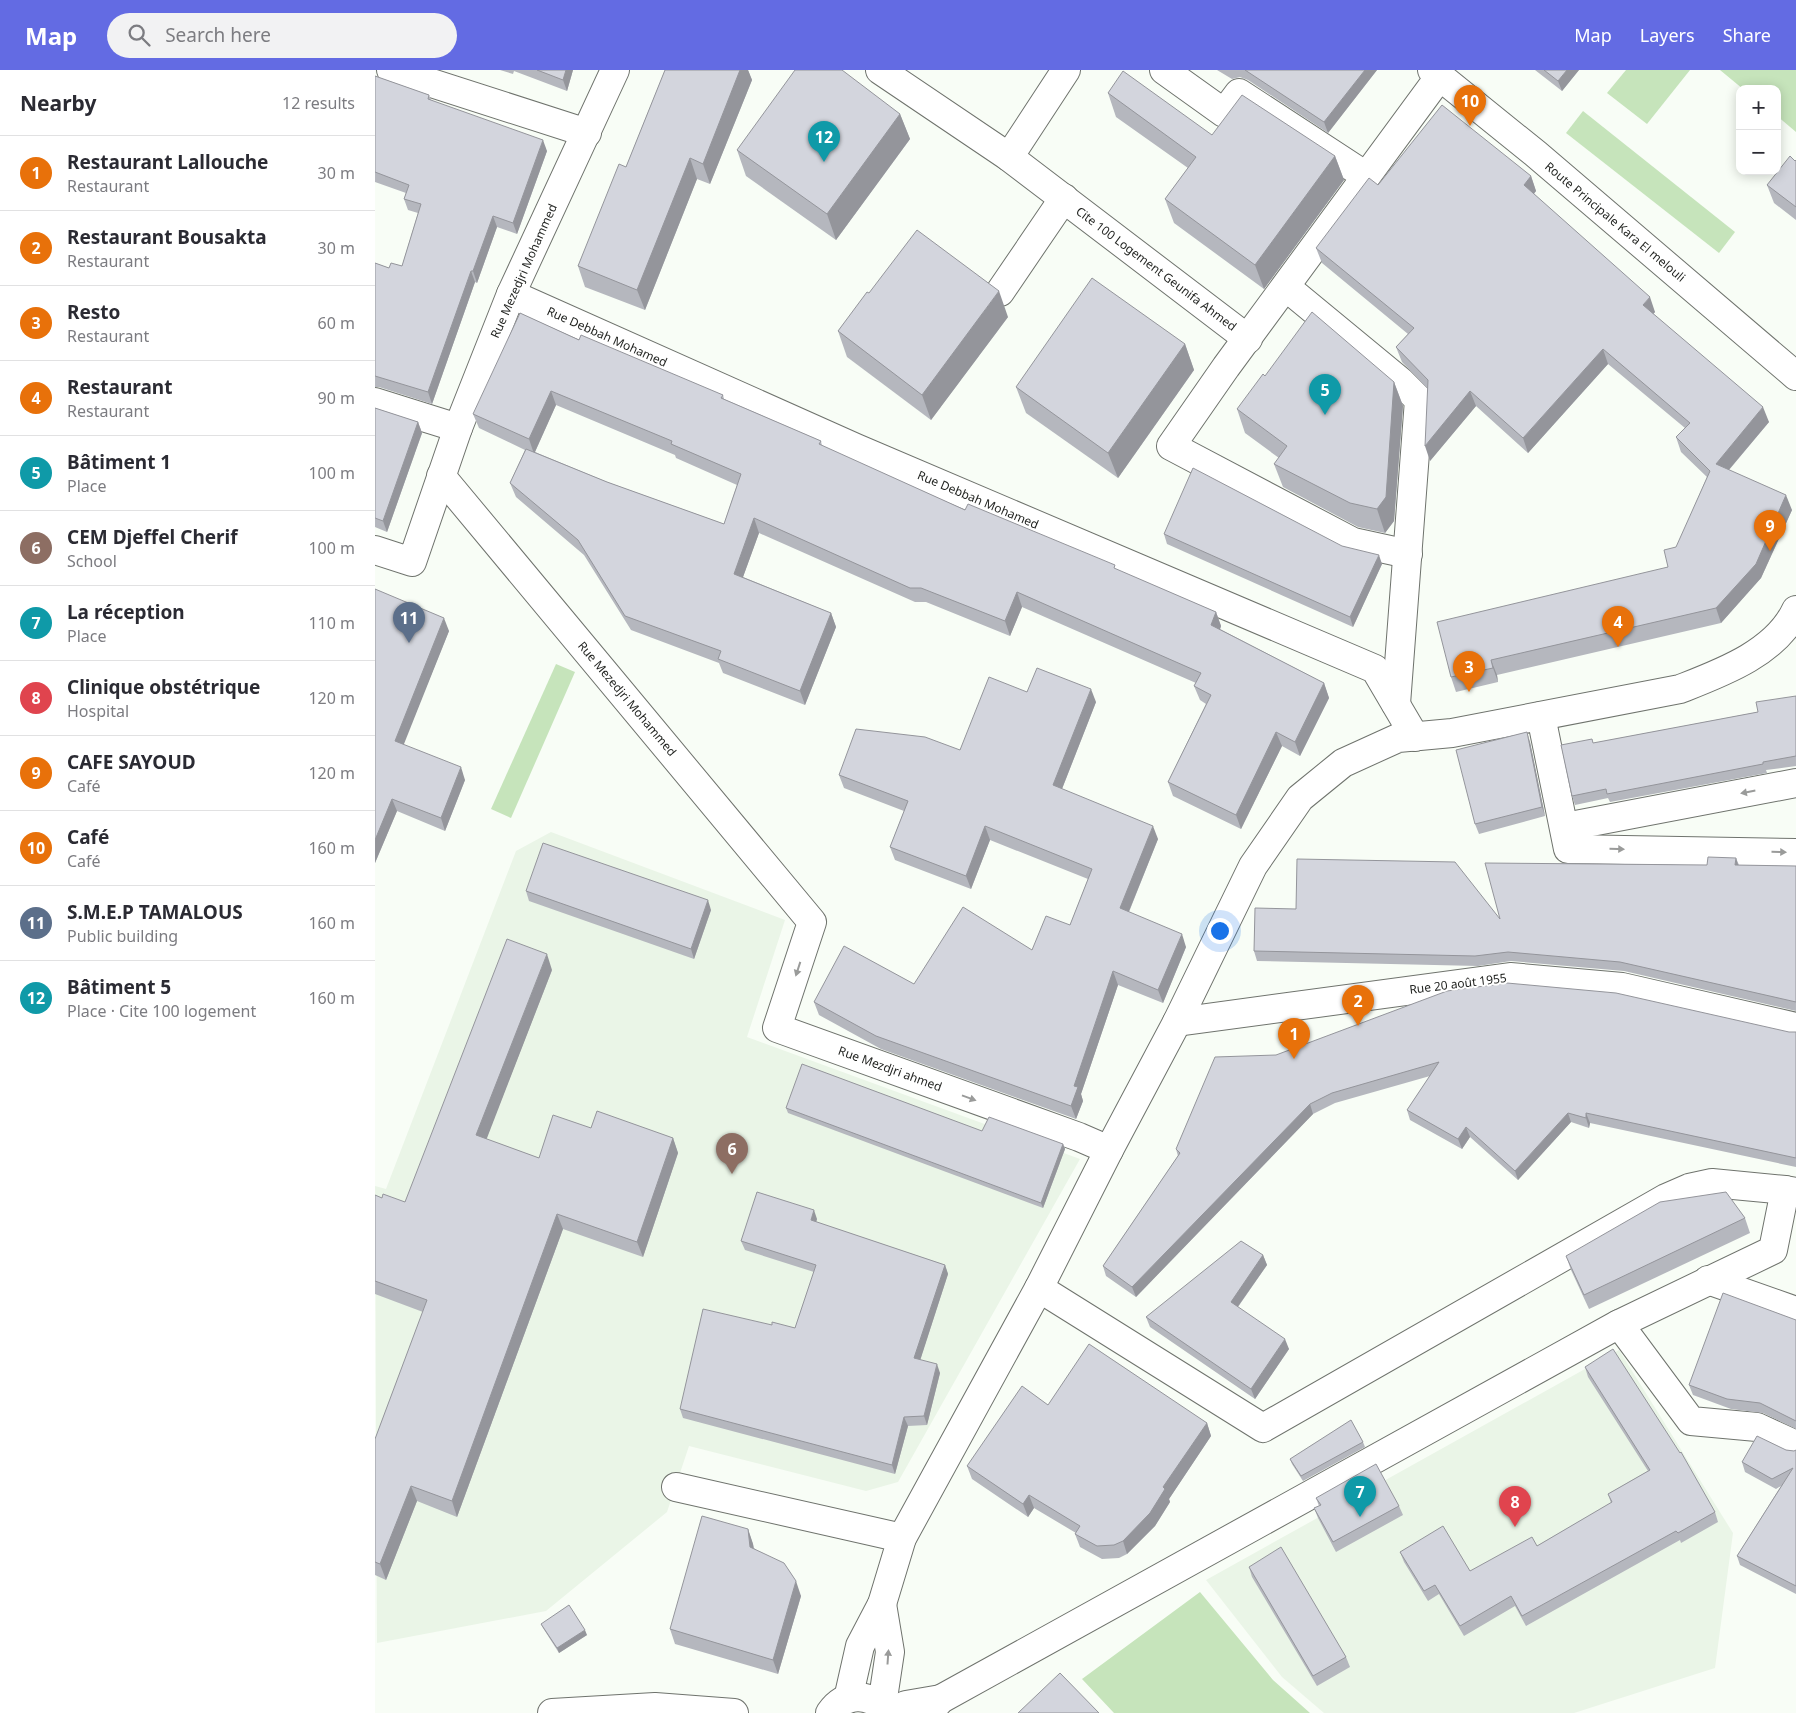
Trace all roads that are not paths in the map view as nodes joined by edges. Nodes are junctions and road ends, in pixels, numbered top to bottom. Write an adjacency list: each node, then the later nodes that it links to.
1 (391, 70): 7 (street)
2 (615, 70): 7 (street, Rue Mezedjri Mohammed)
3 (880, 70): 8 (street, Cite 100 Logement Geunifa Ahmed)
4 (1066, 70): 8 (street)
5 (1164, 70): 9 (street)
6 (1436, 73): 9 (street); 15 (street, Route Principale Kara El melouli)
7 (587, 133): 13 (street, Rue Mezedjri Mohammed)
8 (1009, 157): 10 (street, Cite 100 Logement Geunifa Ahmed)
9 (1366, 176): 11 (street)
10 (1064, 198): 12 (street); 14 (street, Cite 100 Logement Geunifa Ahmed)
11 (1286, 287): 14 (street); 20 (street)
12 (1000, 292)
13 (511, 294): 17 (street, Rue Mezedjri Mohammed); 22 (street, Rue Debbah Mohamed)
14 (1248, 339): 20 (street)
15 (1796, 376)
16 (375, 402): 17 (street)
17 (458, 428): 18 (street, Rue Mezedjri Mohammed)
18 (441, 476): 19 (street, Rue Mezedjri Mohammed); 28 (street, Rue Mezedjri Mohammed)
19 (375, 550)
20 (1407, 554): 22 (street)
21 (1796, 610): 23 (street)
22 (1396, 704): 24 (street, Rue Debbah Mohamed)
23 (1541, 716): 24 (street); 26 (street)
24 (1415, 737): 29 (street)
25 (1796, 783): 26 (street, one-way to 26)
26 (1567, 838): 27 (street, one-way to 27)
27 (1796, 852)
28 (812, 922): 31 (street, Rue Mezdjri ahmed, one-way to 31)
29 (1177, 1022): 30 (street, Rue 20 août 1955); 31 (street)
30 (1796, 1027)
31 (1109, 1150): 34 (street)
32 (1791, 1191): 33 (street); 34 (street)
33 (1708, 1280): 35 (street); 36 (street)
34 (1039, 1288): 39 (street)
35 (1796, 1311)
36 (1619, 1324): 37 (street); 42 (street)
37 (1796, 1445)
38 (676, 1487): 39 (street)
39 (902, 1538): 40 (street)
40 (882, 1604): 41 (street); 43 (street, one-way to 40)
41 (839, 1706): 43 (street)
42 (935, 1706): 43 (street)
43 (886, 1709)
44 (552, 1713): 45 (street)
45 (734, 1713)

